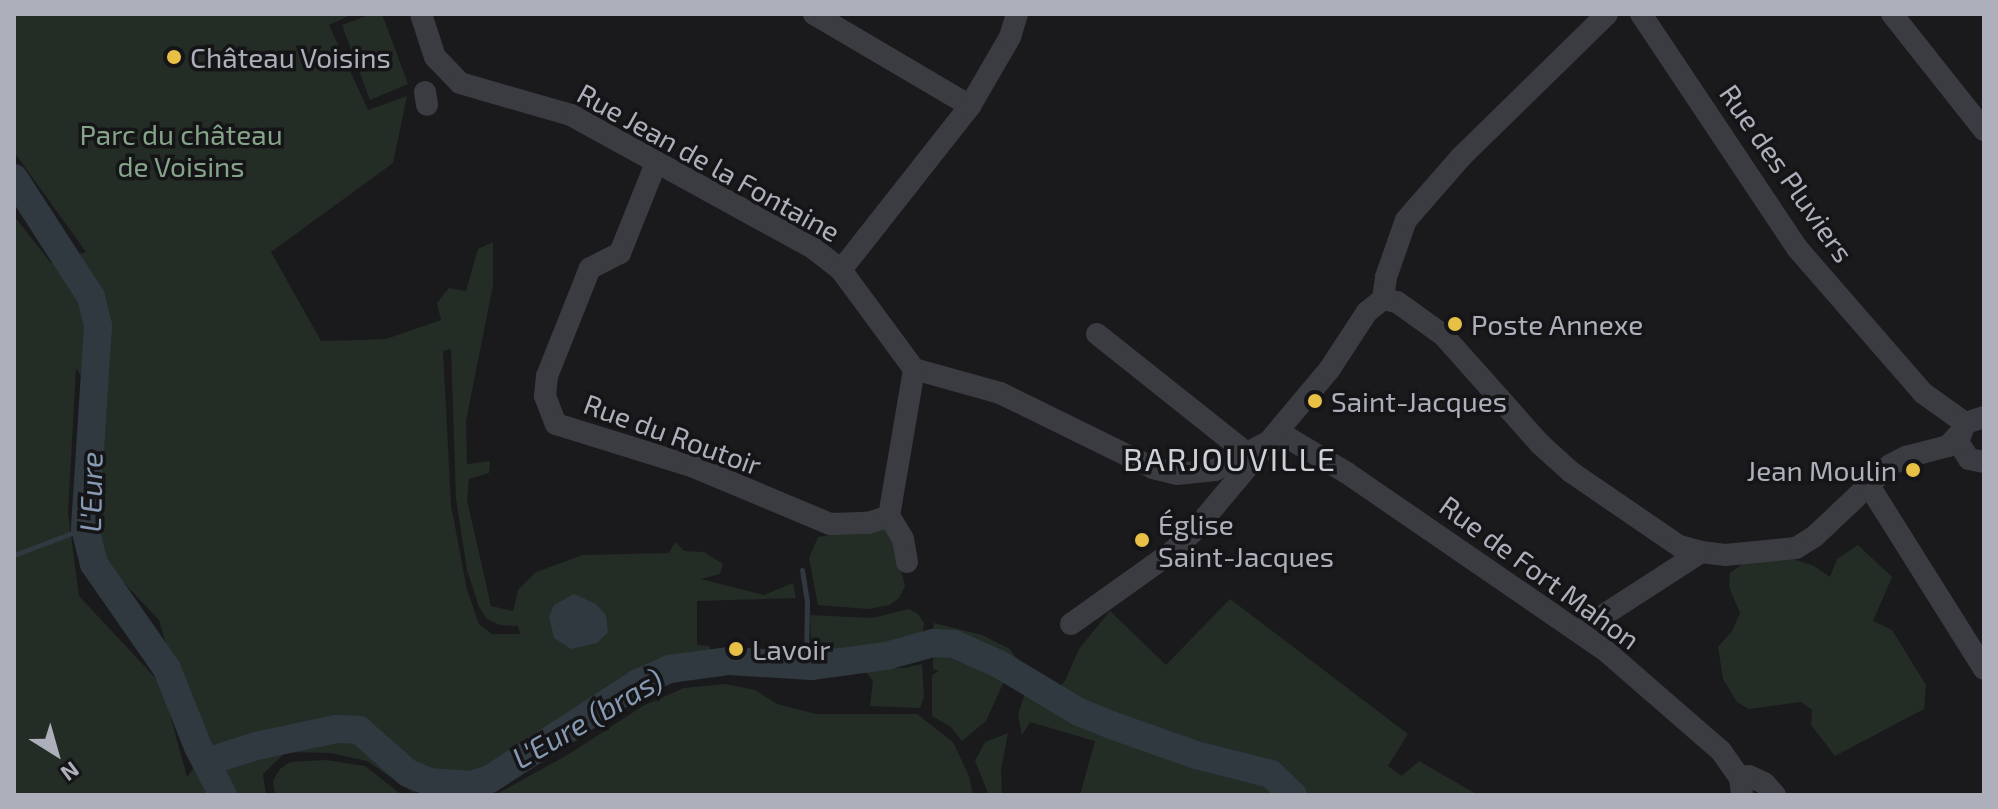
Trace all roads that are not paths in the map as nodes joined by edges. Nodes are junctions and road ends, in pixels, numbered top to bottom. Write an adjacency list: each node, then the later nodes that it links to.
1 (421, 14): 9 (street, Rue Jean de la Fontaine)
2 (814, 14): 7 (street)
3 (1017, 14): 7 (street)
4 (1607, 14): 11 (street)
5 (1641, 14): 14 (street, Rue des Pluviers)
6 (1892, 14): 8 (street)
7 (970, 106): 10 (street)
8 (1984, 130)
9 (656, 163): 10 (street, Rue Jean de la Fontaine); 19 (street, Rue du Routoir)
10 (841, 270): 13 (street, Rue Jean de la Fontaine)
11 (1383, 299): 15 (street); 20 (street)
12 (1097, 334): 16 (street)
13 (914, 369): 16 (street); 19 (street)
14 (1969, 425): 17 (street, Rue des Pluviers); 18 (street)
15 (1270, 441): 16 (street); 22 (street); 23 (street, Rue de Fort Mahon)
16 (1248, 454)
17 (1984, 462)
18 (1868, 484): 20 (street); 24 (street)
19 (879, 520): 21 (street)
20 (1701, 552): 23 (street)
21 (907, 562)
22 (1071, 624)
23 (1579, 631): 25 (street, Rue de Fort Mahon)
24 (1984, 669)
25 (1741, 787): 26 (street)
26 (1775, 795)

